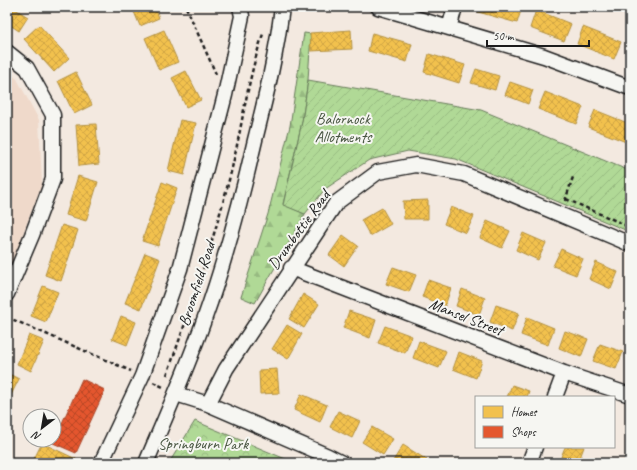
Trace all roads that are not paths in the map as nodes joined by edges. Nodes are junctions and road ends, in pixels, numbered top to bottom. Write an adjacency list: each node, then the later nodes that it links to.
1 (240, 7): 17 (street, Broomfield Road)
2 (282, 7): 12 (street, Broomfield Road)
3 (378, 7): 5 (street)
4 (455, 7): 5 (street)
5 (449, 28): 7 (street)
6 (7, 52): 10 (street)
7 (630, 88)
8 (630, 244): 9 (street, Drumbottie Road)
9 (291, 268): 11 (street, Mansel Street); 15 (street, Drumbottie Road)
10 (7, 294)
11 (564, 373): 13 (street, Mansel Street); 14 (street)
12 (176, 394): 15 (street); 18 (street, Broomfield Road)
13 (630, 395)
14 (555, 396)
15 (208, 404): 19 (street)
16 (535, 448): 20 (street)
17 (101, 463)
18 (146, 463)
19 (342, 463)
20 (529, 463)

